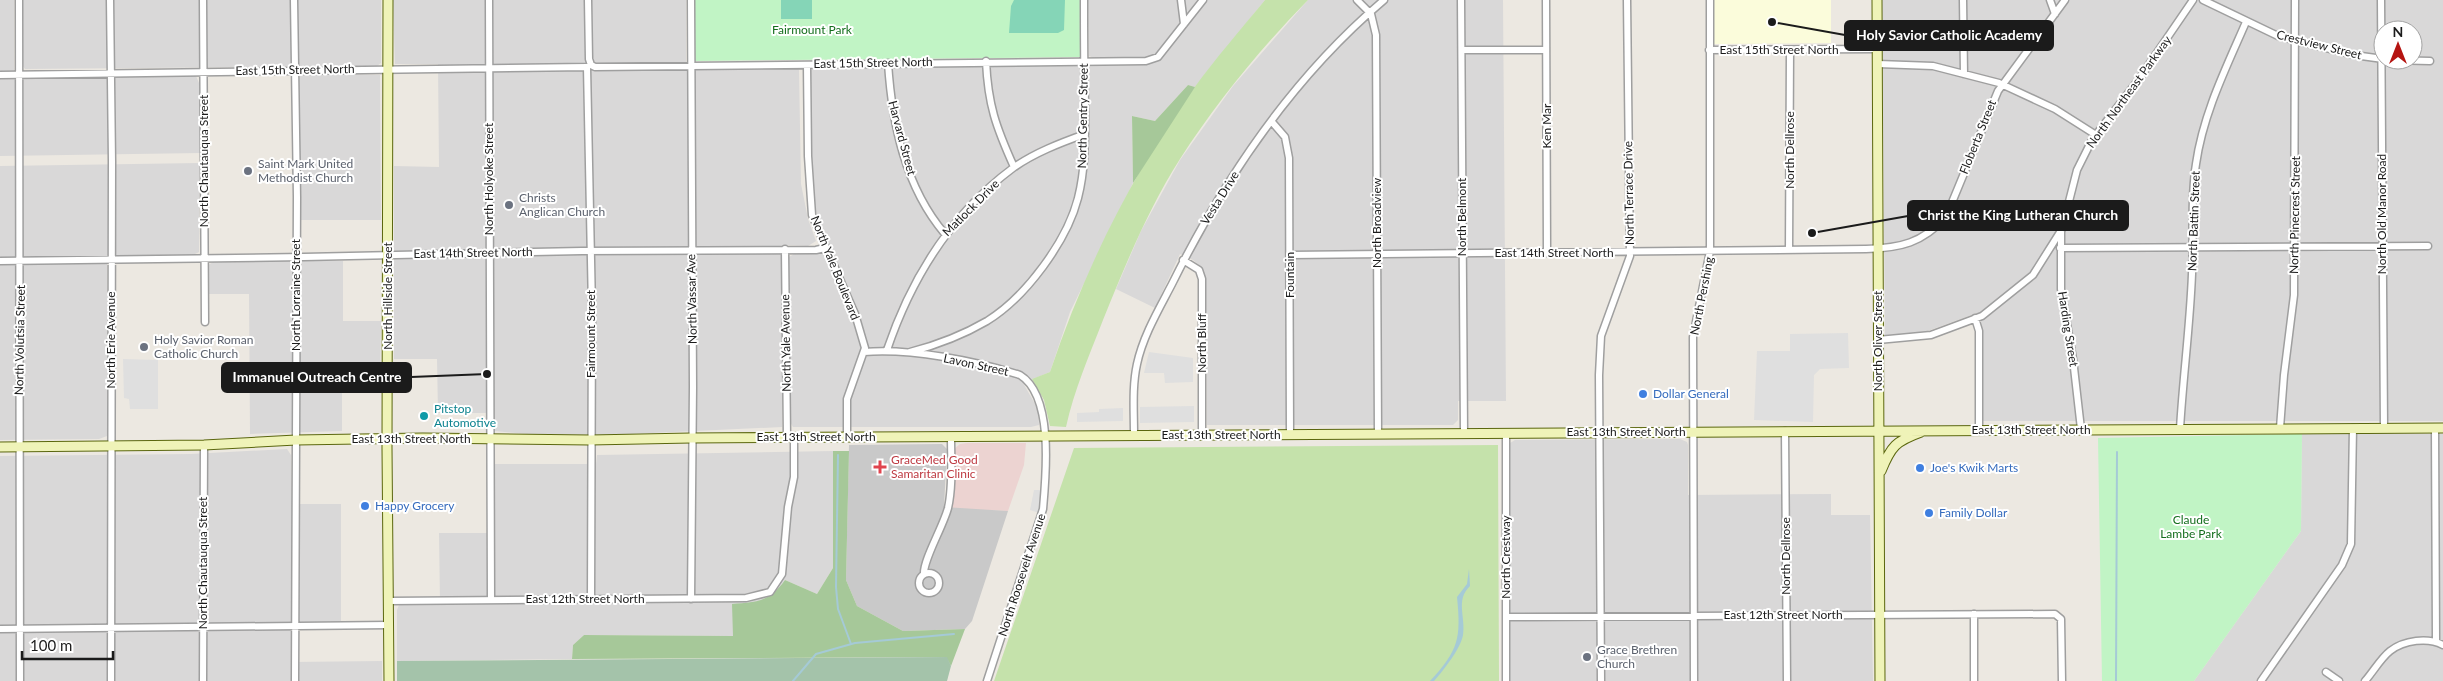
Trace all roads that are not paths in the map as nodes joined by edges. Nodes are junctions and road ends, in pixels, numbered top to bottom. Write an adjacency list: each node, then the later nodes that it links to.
1 (19, 0): 53 (street, North Volutsia Street)
2 (110, 0): 52 (street, North Erie Avenue)
3 (203, 0): 51 (street, North Chautauqua Street)
4 (294, 0): 49 (street, North Lorraine Street)
5 (388, 0): 47 (main road, North Hillside Street)
6 (489, 0): 48 (street, North Holyoke Street)
7 (588, 0): 46 (street, Fairmount Street)
8 (691, 0): 45 (street, North Vassar Ave)
9 (1084, 0): 39 (street, North Gentry Street)
10 (1181, 0): 30 (street)
11 (1203, 0): 30 (street)
12 (1357, 0): 26 (street)
13 (1384, 0): 26 (street, Vesta Drive)
14 (1461, 0): 33 (street, North Belmont)
15 (1546, 0): 34 (street, Ken Mar)
16 (1627, 0): 76 (street, North Terrace Drive)
17 (1710, 0): 35 (street, North Pershing)
18 (1878, 0): 32 (main road, North Oliver Street)
19 (1963, 0): 54 (street)
20 (2050, 0): 27 (street)
21 (2065, 0): 27 (street, Floberta Street)
22 (2193, 0): 59 (street, North Northeast Parkway)
23 (2203, 0): 29 (street, Crestview Street)
24 (2295, 0): 31 (street, North Pinecrest Street)
25 (2381, 0): 28 (street, North Old Manor Road)
26 (1370, 12): 57 (street, Vesta Drive); 81 (street, North Broadview)
27 (2055, 14): 56 (street, Floberta Street)
28 (2382, 20)
29 (2246, 22): 31 (street, Crestview Street); 63 (street, North Battin Street)
30 (1184, 24): 39 (street, East 15th Street North)
31 (2295, 41): 37 (street, Crestview Street); 64 (street, North Pinecrest Street)
32 (1878, 49): 36 (street, East 15th Street North); 43 (main road, North Oliver Street)
33 (1462, 50): 34 (street); 79 (street, North Belmont)
34 (1546, 50): 77 (street, Ken Mar)
35 (1709, 50): 36 (street, East 15th Street North); 74 (street, North Pershing)
36 (1790, 50): 72 (street, North Dellrose)
37 (2373, 58)
38 (986, 61): 39 (street, East 15th Street North); 42 (street, East 15th Street North); 60 (street)
39 (1084, 61): 58 (street, North Gentry Street)
40 (2423, 61): 41 (street, Crestview Street)
41 (2430, 61)
42 (888, 63): 44 (street, East 15th Street North); 62 (street, Harvard Street)
43 (1878, 64): 54 (street); 70 (main road, North Oliver Street)
44 (807, 65): 45 (street, East 15th Street North); 67 (street, North Yale Boulevard)
45 (690, 66): 46 (street, East 15th Street North); 71 (street, North Vassar Ave)
46 (589, 67): 48 (street, East 15th Street North); 73 (street, Fairmount Street)
47 (388, 69): 48 (street, East 15th Street North); 49 (street, East 15th Street North); 78 (main road, North Hillside Street)
48 (490, 69): 75 (street, North Holyoke Street)
49 (295, 70): 51 (street, East 15th Street North); 82 (street, North Lorraine Street)
50 (2384, 70): 65 (street, North Old Manor Road)
51 (203, 72): 52 (street, East 15th Street North); 83 (street, North Chautauqua Street)
52 (111, 73): 53 (street, East 15th Street North); 84 (street, North Erie Avenue)
53 (20, 74): 55 (street, East 15th Street North); 86 (street, North Volutsia Street)
54 (1964, 74): 56 (street)
55 (0, 75)
56 (2003, 85): 59 (street); 70 (street, Floberta Street)
57 (1272, 122): 80 (street, Fountain); 87 (street, Vesta Drive)
58 (1085, 134): 60 (street, Matlock Drive); 93 (street, North Gentry Street)
59 (2096, 135): 61 (street, North Northeast Parkway)
60 (1014, 168): 62 (street, Matlock Drive)
61 (2062, 229): 68 (street, Harding Street); 88 (street, North Northeast Parkway)
62 (945, 234): 91 (street, Matlock Drive)
63 (2192, 246): 64 (street); 68 (street); 99 (street, North Battin Street)
64 (2294, 246): 65 (street); 94 (street, North Pinecrest Street)
65 (2382, 246): 66 (street); 96 (street, North Old Manor Road)
66 (2428, 246)
67 (825, 248): 69 (street, East 14th Street North); 92 (street, North Yale Boulevard)
68 (2060, 248): 98 (street, Harding Street)
69 (785, 249): 71 (street, East 14th Street North); 113 (street, North Yale Avenue)
70 (1878, 249): 72 (street, East 14th Street North); 90 (main road, North Oliver Street)
71 (692, 250): 73 (street, East 14th Street North); 117 (street, North Vassar Ave)
72 (1789, 250): 74 (street, East 14th Street North)
73 (592, 251): 75 (street, East 14th Street North); 120 (street, Fairmount Street)
74 (1710, 251): 76 (street, East 14th Street North); 104 (street, North Pershing)
75 (489, 252): 78 (street, East 14th Street North); 116 (street, North Holyoke Street)
76 (1630, 252): 77 (street, East 14th Street North); 105 (street, North Terrace Drive)
77 (1547, 253): 79 (street, East 14th Street North)
78 (388, 254): 82 (street, East 14th Street North); 118 (main road, North Hillside Street)
79 (1462, 254): 81 (street, East 14th Street North); 106 (street, North Belmont)
80 (1290, 255): 81 (street, East 14th Street North); 110 (street, Fountain)
81 (1377, 255): 108 (street, North Broadview)
82 (296, 257): 83 (street, East 14th Street North); 119 (street, North Lorraine Street)
83 (204, 258): 84 (street, East 14th Street North); 89 (street, North Chautauqua Street)
84 (112, 259): 86 (street, East 14th Street North); 122 (street, North Erie Avenue)
85 (0, 260): 86 (street, East 14th Street North)
86 (20, 260): 124 (street, North Volutsia Street)
87 (1184, 260): 109 (street, North Bluff); 112 (street, Vesta Drive)
88 (1975, 318): 90 (street, North Northeast Parkway); 103 (street)
89 (205, 322)
90 (1878, 340): 101 (main road, North Oliver Street)
91 (886, 350): 92 (street, Lavon Street); 93 (street, Lavon Street)
92 (864, 352): 114 (street)
93 (906, 353): 111 (street, Lavon Street)
94 (2280, 428): 95 (main road, East 13th Street North); 99 (main road, East 13th Street North)
95 (2353, 428): 96 (main road, East 13th Street North); 160 (street)
96 (2384, 428): 97 (main road, East 13th Street North)
97 (2439, 428): 144 (street)
98 (2081, 429): 99 (main road, East 13th Street North); 103 (main road, East 13th Street North)
99 (2180, 429)
100 (1785, 430): 101 (main road, East 13th Street North); 104 (main road, East 13th Street North); 135 (street, North Dellrose)
101 (1879, 430): 102 (main road, East 13th Street North); 125 (main road, North Oliver Street)
102 (1927, 430): 103 (main road, East 13th Street North); 125 (main road)
103 (1979, 430)
104 (1693, 431): 105 (main road, East 13th Street North); 134 (street, North Pershing)
105 (1600, 432): 107 (main road, East 13th Street North); 136 (street, North Terrace Drive)
106 (1464, 433): 107 (main road, East 13th Street North); 108 (main road, East 13th Street North)
107 (1506, 433): 137 (street, North Crestway)
108 (1378, 434): 110 (main road, East 13th Street North)
109 (1202, 435): 110 (main road, East 13th Street North); 112 (main road, East 13th Street North)
110 (1290, 435)
111 (1044, 436): 112 (main road, East 13th Street North); 115 (main road, East 13th Street North); 152 (street, North Roosevelt Avenue)
112 (1134, 436)
113 (791, 437): 114 (main road, East 13th Street North); 117 (main road, East 13th Street North); 127 (street, North Yale Avenue)
114 (846, 437): 115 (main road, East 13th Street North)
115 (951, 437): 126 (street)
116 (491, 438): 118 (main road, East 13th Street North); 120 (main road, East 13th Street North); 128 (street, North Holyoke Street)
117 (692, 438): 120 (main road, East 13th Street North); 130 (street, North Vassar Ave)
118 (387, 439): 119 (main road, East 13th Street North); 131 (main road, North Hillside Street)
119 (296, 440): 121 (main road, East 13th Street North); 140 (street, North Lorraine Street)
120 (590, 440): 129 (street, Fairmount Street)
121 (204, 444): 122 (main road, East 13th Street North); 139 (street, North Chautauqua Street)
122 (111, 446): 124 (main road, East 13th Street North); 141 (street, North Erie Avenue)
123 (0, 447): 124 (main road, East 13th Street North)
124 (19, 447): 143 (street, North Volutsia Street)
125 (1879, 476): 132 (main road, North Oliver Street)
126 (924, 574)
127 (776, 583): 130 (street, East 12th Street North)
128 (491, 599): 129 (street, East 12th Street North); 131 (street, East 12th Street North)
129 (591, 599): 130 (street, East 12th Street North)
130 (691, 599)
131 (389, 601): 138 (main road, North Hillside Street)
132 (1880, 614): 133 (street, East 12th Street North); 135 (street, East 12th Street North); 157 (main road, North Oliver Street)
133 (1974, 614): 158 (street); 159 (street, East 12th Street North)
134 (1694, 615): 135 (street, East 12th Street North); 136 (street, East 12th Street North); 155 (street, North Pershing)
135 (1786, 615): 156 (street, North Dellrose)
136 (1600, 616): 137 (street, East 12th Street North); 154 (street, North Terrace Drive)
137 (1506, 617): 153 (street, North Crestway)
138 (389, 625): 140 (street); 151 (main road, North Hillside Street)
139 (203, 627): 140 (street); 141 (street); 149 (street, North Chautauqua Street)
140 (295, 627): 150 (street, North Lorraine Street)
141 (112, 628): 143 (street); 148 (street, North Erie Avenue)
142 (0, 629): 143 (street)
143 (20, 629): 147 (street, North Volutsia Street)
144 (2436, 642): 145 (street); 162 (street)
145 (2443, 645)
146 (2326, 672): 161 (street)
147 (20, 681)
148 (111, 681)
149 (203, 681)
150 (295, 681)
151 (389, 681)
152 (987, 681)
153 (1506, 681)
154 (1600, 681)
155 (1694, 681)
156 (1787, 681)
157 (1880, 681)
158 (1974, 681)
159 (2062, 681)
160 (2261, 681)
161 (2338, 681)
162 (2365, 681)

